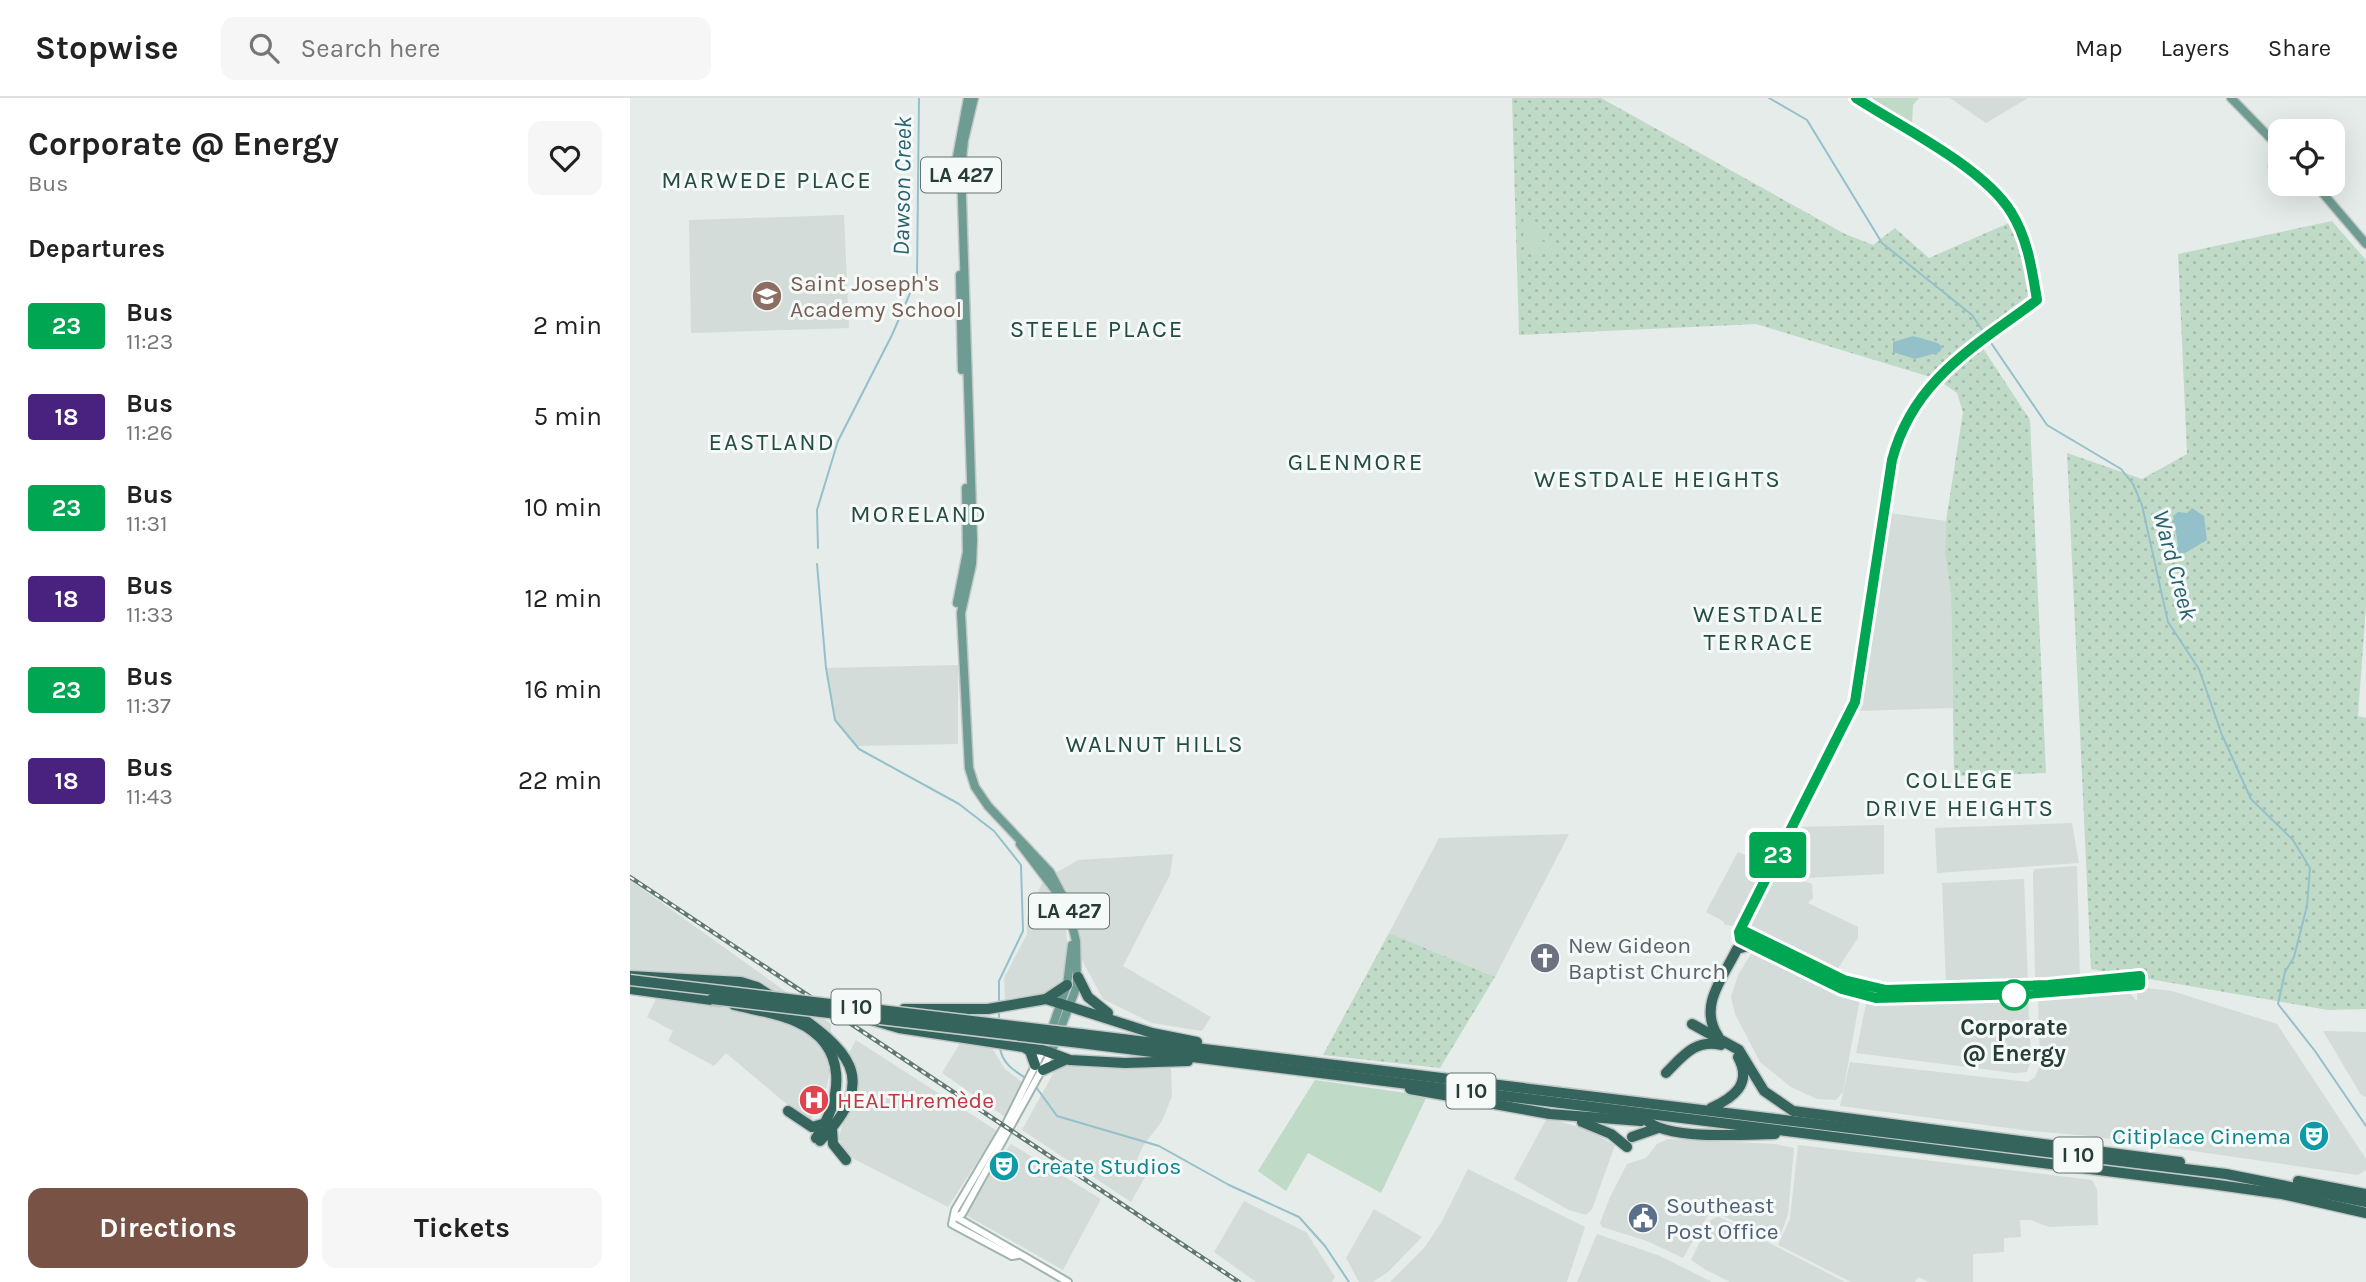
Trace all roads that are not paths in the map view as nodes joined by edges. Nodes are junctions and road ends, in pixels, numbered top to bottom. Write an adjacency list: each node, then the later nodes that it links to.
1 (968, 98): 10 (main road, LA 427)
2 (974, 98): 8 (main road, LA 427)
3 (2231, 98): 4 (main road)
4 (2268, 136)
5 (2325, 196): 6 (main road)
6 (2366, 244)
7 (1752, 945): 20 (highway)
8 (1078, 976): 14 (main road, LA 427); 17 (highway)
9 (630, 978): 15 (highway, I 10, bridge); 33 (highway, bridge)
10 (1067, 985): 13 (highway); 14 (main road, LA 427)
11 (630, 989): 12 (highway, I 10)
12 (712, 999): 16 (highway, I 10, bridge); 33 (highway, bridge)
13 (1046, 999): 14 (highway); 15 (highway, bridge)
14 (1067, 1004): 17 (highway); 22 (main road, LA 427)
15 (838, 1005): 19 (highway, I 10, bridge)
16 (866, 1017): 19 (highway, I 10, bridge); 21 (highway, bridge)
17 (1116, 1020): 23 (highway)
18 (1691, 1026): 20 (highway)
19 (1081, 1038): 23 (highway, I 10)
20 (1721, 1042): 26 (highway); 29 (highway); 38 (highway)
21 (1023, 1047): 22 (highway); 25 (highway)
22 (1047, 1051): 24 (highway); 25 (main road, LA 427)
23 (1223, 1056): 24 (highway); 27 (highway, I 10); 28 (highway, I 10)
24 (1066, 1059): 25 (highway)
25 (1037, 1071): 41 (main road, LA 427)
26 (1666, 1073)
27 (1373, 1079): 28 (highway, I 10); 32 (highway)
28 (1570, 1098): 31 (highway, I 10)
29 (1709, 1109): 31 (highway, I 10); 39 (highway, I 10)
30 (788, 1111): 33 (highway)
31 (1691, 1113): 35 (highway, I 10)
32 (1550, 1114): 34 (highway); 34 (highway)
33 (829, 1126): 36 (highway); 37 (highway)
34 (1665, 1129): 35 (highway)
35 (1807, 1133): 40 (highway, I 10)
36 (818, 1140)
37 (846, 1160)
38 (2366, 1194)
39 (2366, 1202)
40 (2366, 1213)
41 (1068, 1282)

